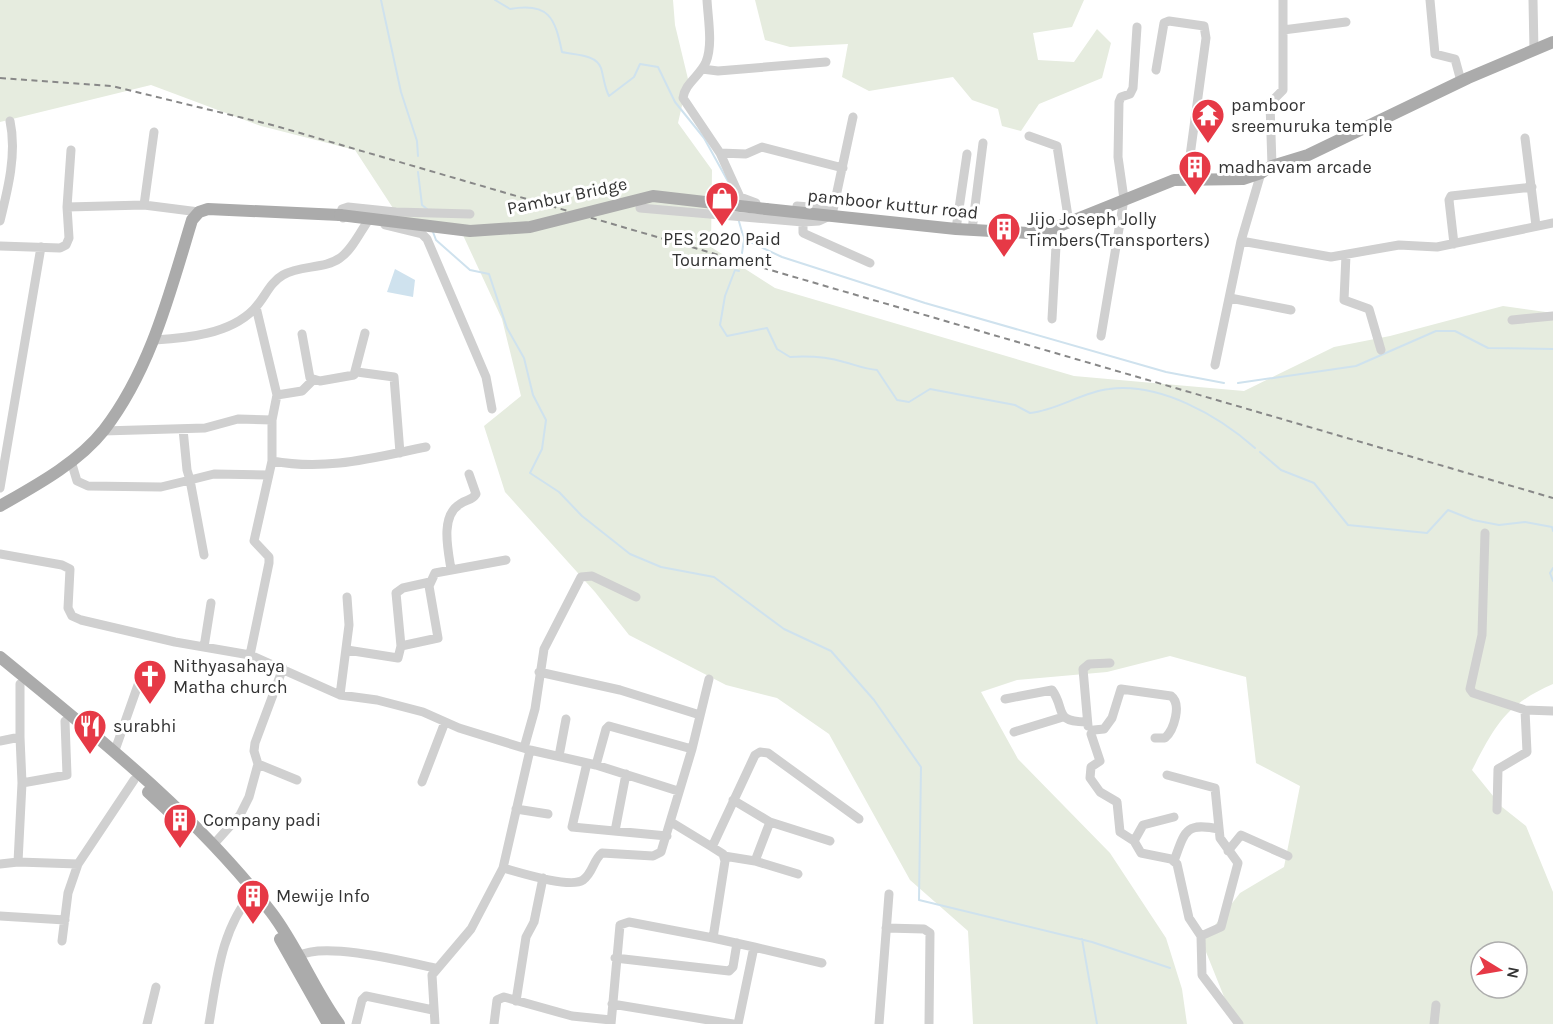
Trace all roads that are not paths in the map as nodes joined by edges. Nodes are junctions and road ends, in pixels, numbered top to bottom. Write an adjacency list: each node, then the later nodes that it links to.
1 (707, 0): 11 (street)
2 (1283, 0): 7 (street)
3 (1430, 0): 13 (street)
4 (1533, 0): 9 (street)
5 (1346, 22): 7 (street)
6 (1137, 27): 28 (street)
7 (1283, 30): 23 (street)
8 (1553, 42): 9 (main road, pamboor kuttur road)
9 (1534, 51): 13 (main road, pamboor kuttur road)
10 (826, 62): 11 (street)
11 (702, 69): 21 (street)
12 (1156, 70): 26 (street)
13 (1461, 81): 23 (main road, pamboor kuttur road)
14 (853, 117): 24 (street)
15 (10, 121): 37 (street)
16 (154, 132): 29 (street)
17 (1029, 136): 41 (street)
18 (1525, 138): 27 (street)
19 (983, 142): 44 (street)
20 (71, 150): 30 (street)
21 (720, 153): 24 (street); 33 (street)
22 (967, 154): 43 (street)
23 (1272, 166): 25 (main road, pamboor kuttur road)
24 (843, 168): 33 (street)
25 (1261, 173): 26 (main road, pamboor kuttur road); 45 (street)
26 (1187, 178): 28 (main road, pamboor kuttur road)
27 (1532, 187): 42 (street); 46 (street)
28 (1124, 199): 41 (main road, pamboor kuttur road); 59 (street)
29 (144, 205): 30 (street); 34 (street)
30 (67, 207): 48 (street)
31 (640, 208): 39 (street)
32 (766, 209): 33 (main road, pamboor kuttur road); 36 (main road, Pambur Bridge, bridge)
33 (832, 212): 39 (street); 43 (main road, pamboor kuttur road)
34 (199, 213): 36 (main road, Pambur Bridge); 60 (main road)
35 (470, 214): 36 (street)
36 (340, 215): 38 (street)
37 (0, 221)
38 (368, 221): 52 (street); 66 (street)
39 (803, 222): 50 (street)
40 (1553, 223): 42 (street)
41 (1063, 225): 44 (main road, pamboor kuttur road); 55 (street)
42 (1536, 226): 46 (street)
43 (956, 229): 44 (main road, pamboor kuttur road)
44 (972, 230)
45 (1241, 242): 49 (street); 51 (street)
46 (1454, 244): 49 (street)
47 (0, 246): 48 (street)
48 (41, 247): 77 (street)
49 (1346, 255): 61 (street)
50 (870, 263)
51 (1230, 298): 53 (street); 62 (street)
52 (256, 307): 60 (street); 65 (street)
53 (1291, 310)
54 (1553, 316): 56 (street)
55 (1052, 320)
56 (1512, 320)
57 (366, 333): 63 (street)
58 (302, 334): 64 (street)
59 (1101, 336)
60 (155, 340): 69 (main road)
61 (1381, 350)
62 (1215, 365)
63 (357, 372): 64 (street); 71 (street)
64 (313, 380): 65 (street)
65 (277, 395): 67 (street)
66 (492, 409)
67 (272, 420): 68 (street); 73 (street)
68 (183, 429): 69 (street); 76 (street)
69 (103, 431): 72 (main road)
70 (426, 447): 71 (street)
71 (400, 453): 73 (street)
72 (71, 461): 76 (street); 78 (main road)
73 (272, 461): 75 (street)
74 (469, 474): 83 (street)
75 (268, 475): 76 (street); 91 (street)
76 (190, 480): 81 (street)
77 (0, 488)
78 (0, 506)
79 (1485, 533): 102 (street)
80 (0, 554): 89 (street)
81 (204, 555)
82 (506, 560): 83 (street)
83 (451, 569): 84 (street)
84 (430, 582): 88 (street); 88 (street)
85 (347, 597): 90 (street)
86 (636, 597): 96 (street)
87 (211, 603): 89 (street)
88 (401, 646): 90 (street)
89 (204, 647): 91 (street)
90 (347, 650): 100 (street)
91 (250, 655): 95 (street)
92 (0, 657): 117 (main road)
93 (1110, 663): 109 (street)
94 (0, 667): 98 (main road)
95 (283, 668): 100 (street); 119 (street)
96 (539, 672): 104 (street); 116 (street)
97 (709, 679): 104 (street)
98 (20, 684): 107 (main road); 112 (street)
99 (138, 685): 117 (street)
100 (340, 695): 108 (street)
101 (1005, 699): 105 (street)
102 (1525, 710): 103 (street); 130 (street)
103 (1553, 711)
104 (700, 715): 115 (street)
105 (1063, 717): 109 (street); 110 (street)
106 (566, 719): 118 (street)
107 (65, 721): 123 (main road); 126 (street)
108 (445, 722): 116 (street); 125 (street)
109 (1086, 722): 111 (street)
110 (1014, 732)
111 (1091, 734): 113 (street); 140 (street)
112 (20, 737): 114 (street); 126 (street)
113 (1155, 738)
114 (0, 741)
115 (692, 748): 120 (street); 127 (street)
116 (527, 749): 118 (street); 129 (street)
117 (114, 753): 141 (main road)
118 (559, 756): 120 (street)
119 (258, 764): 124 (street); 141 (street)
120 (592, 764): 121 (street); 137 (street)
121 (626, 774): 127 (street); 137 (street)
122 (1167, 776): 136 (street)
123 (134, 780): 150 (street); 154 (main road)
124 (297, 780)
125 (423, 782)
126 (22, 783): 146 (street)
127 (678, 791): 134 (street)
128 (733, 800): 133 (street); 135 (street); 142 (street)
129 (516, 808): 131 (street); 151 (street)
130 (1497, 810)
131 (548, 814)
132 (1174, 817): 140 (street)
133 (859, 819)
134 (671, 822): 138 (street); 142 (street)
135 (770, 822): 139 (street); 147 (street)
136 (1219, 829): 143 (street); 148 (street)
137 (615, 831): 138 (street)
138 (667, 836): 153 (street)
139 (830, 841)
140 (1134, 841): 148 (street)
141 (213, 845): 154 (main road)
142 (712, 847): 144 (street)
143 (1228, 851): 145 (street); 159 (street)
144 (724, 856): 147 (street); 160 (street)
145 (1288, 856)
146 (18, 861): 149 (street); 150 (street)
147 (754, 861): 152 (street)
148 (1174, 861): 159 (street)
149 (0, 864)
150 (78, 864): 157 (street)
151 (503, 868): 153 (street); 167 (street)
152 (798, 874)
153 (543, 878): 169 (street)
154 (251, 894): 164 (main road); 175 (street); 176 (main road)
155 (889, 894): 158 (street)
156 (0, 915): 157 (street)
157 (65, 920): 161 (street)
158 (886, 928): 182 (street); 183 (street)
159 (1201, 936): 184 (street)
160 (713, 938): 162 (street); 165 (street)
161 (62, 941)
162 (737, 943): 163 (street); 165 (street)
163 (754, 947): 166 (street); 181 (street)
164 (299, 956): 167 (street); 177 (main road)
165 (615, 958): 170 (street)
166 (822, 963)
167 (435, 968): 172 (street)
168 (156, 987): 174 (street)
169 (516, 1001): 173 (street); 180 (street)
170 (612, 1004): 173 (street); 181 (street)
171 (1436, 1005): 185 (street)
172 (433, 1010): 178 (street); 179 (street)
173 (611, 1022)
174 (147, 1024)
175 (208, 1024)
176 (328, 1024)
177 (339, 1024)
178 (356, 1024)
179 (435, 1024)
180 (494, 1024)
181 (736, 1024)
182 (879, 1024)
183 (929, 1024)
184 (1239, 1024)
185 (1434, 1024)

